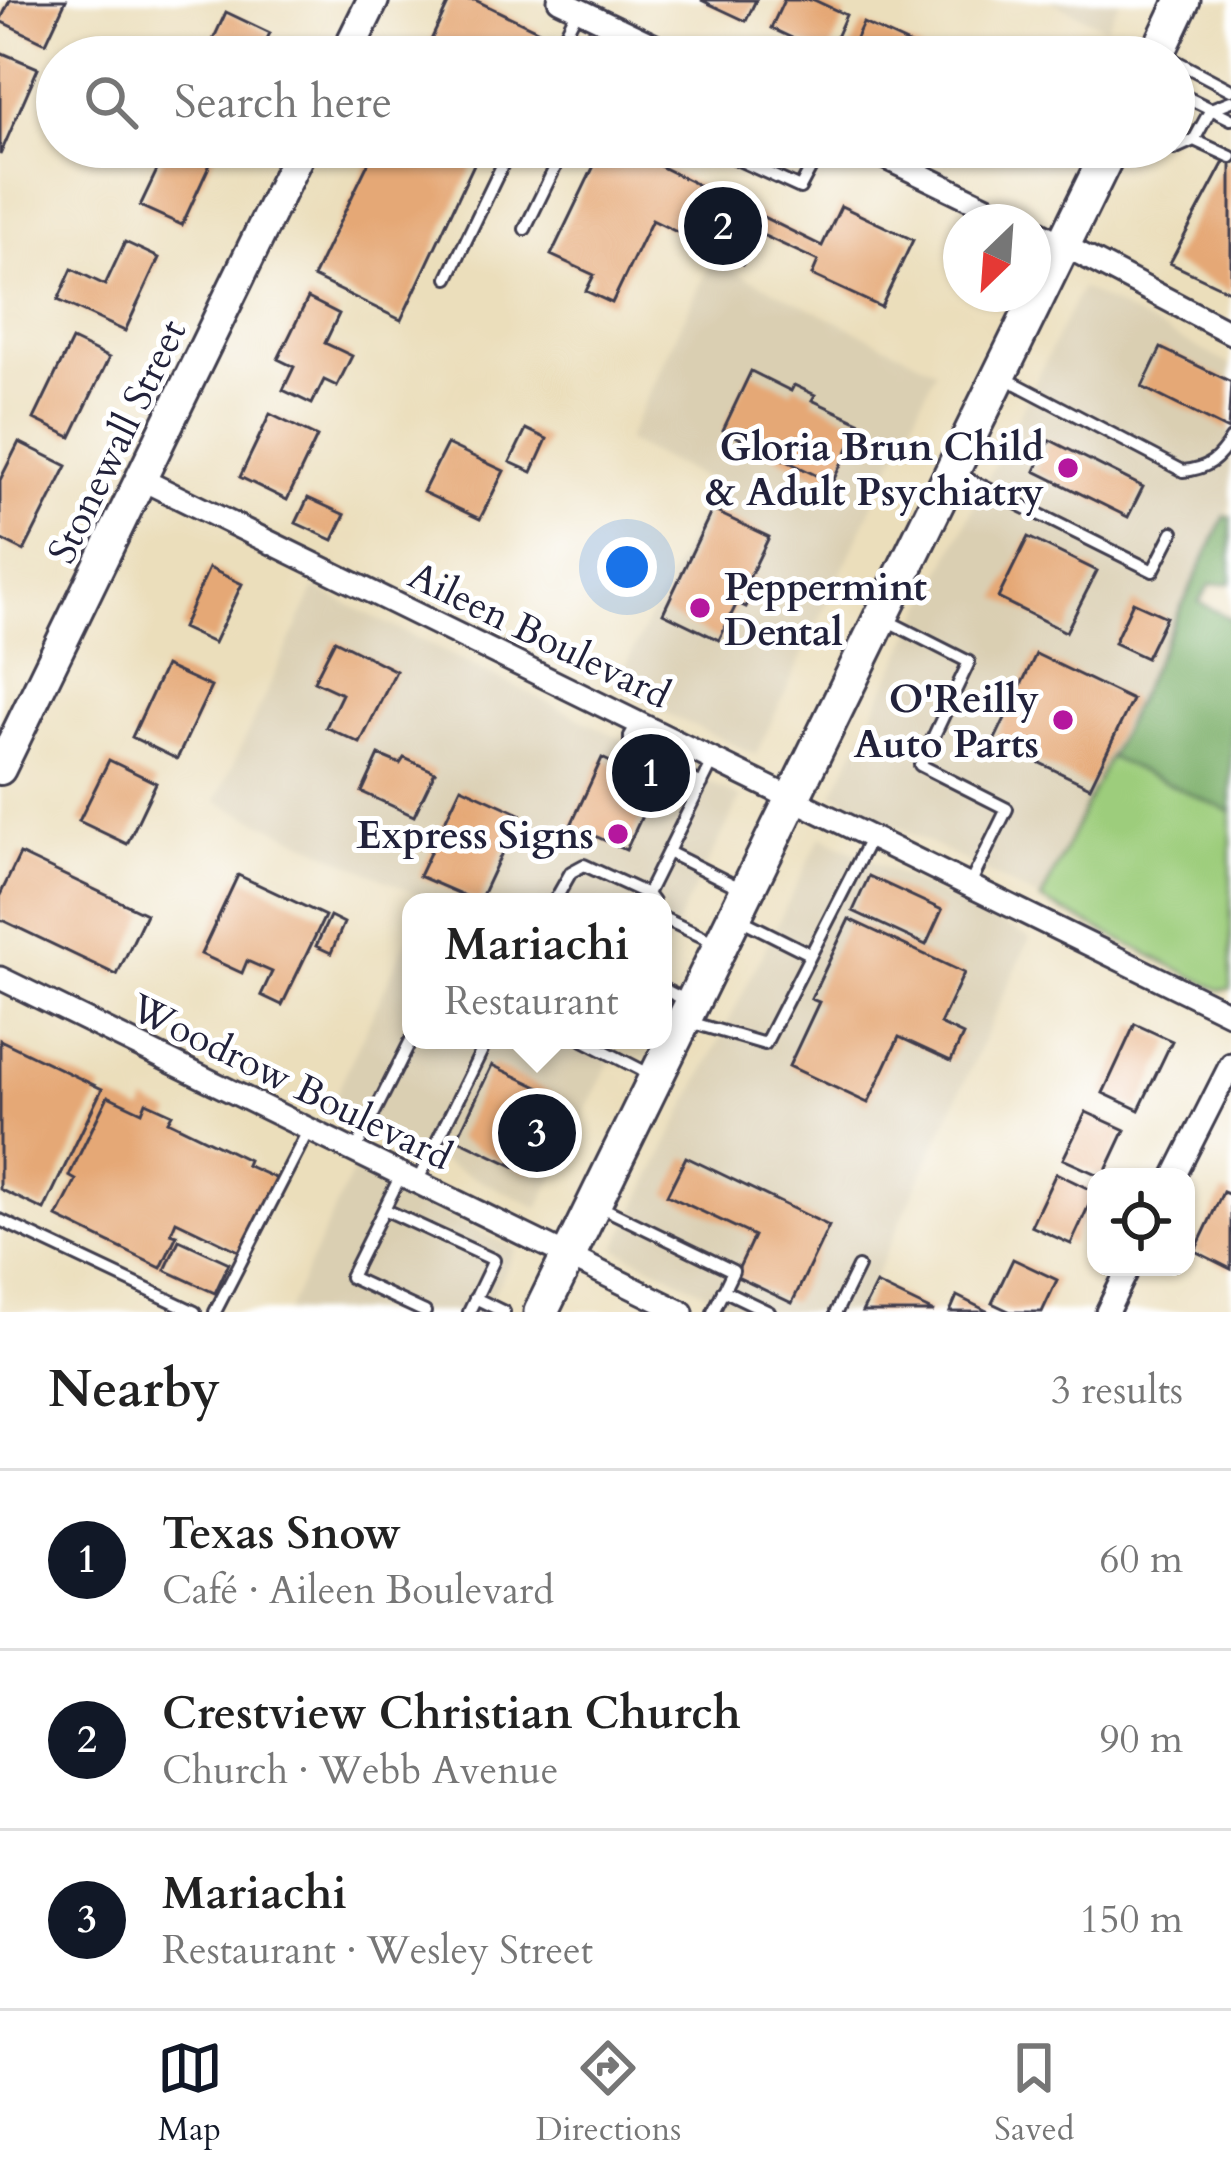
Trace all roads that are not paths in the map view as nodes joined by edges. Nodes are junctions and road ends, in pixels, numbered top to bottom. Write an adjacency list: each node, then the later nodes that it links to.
1 (373, 0): 5 (street)
2 (1184, 0): 9 (main road)
3 (568, 4): 4 (street); 6 (lane)
4 (622, 30): 7 (lane); 8 (street)
5 (355, 36)
6 (560, 36)
7 (619, 36)
8 (634, 36)
9 (1171, 36)
10 (1195, 72): 11 (lane)
11 (1231, 90)
12 (1195, 101): 14 (lane)
13 (1231, 101): 14 (lane)
14 (1211, 109): 15 (lane); 16 (lane)
15 (1231, 119)
16 (1195, 138)
17 (1195, 140): 18 (lane)
18 (1231, 157)
19 (292, 168): 35 (street, Stonewall Street)
20 (501, 168): 30 (lane)
21 (555, 168): 27 (lane)
22 (756, 168): 23 (lane)
23 (811, 168)
24 (906, 168): 26 (street)
25 (1102, 168): 29 (main road)
26 (981, 204)
27 (525, 229)
28 (1051, 238): 29 (street)
29 (1064, 244): 31 (street); 32 (main road)
30 (448, 278)
31 (1231, 333)
32 (1000, 375): 33 (lane); 34 (main road)
33 (1231, 439)
34 (952, 471): 36 (lane); 37 (main road)
35 (141, 479): 38 (street, Aileen Boulevard); 40 (street, Stonewall Street)
36 (1173, 532)
37 (881, 618): 42 (main road); 45 (lane)
38 (638, 722): 39 (street, Aileen Boulevard); 41 (lane)
39 (714, 760): 41 (lane); 42 (street, Aileen Boulevard)
40 (0, 769)
41 (702, 784): 44 (lane)
42 (793, 798): 43 (street, Aileen Boulevard); 49 (main road)
43 (872, 837): 45 (street, Aileen Boulevard); 51 (lane)
44 (668, 853): 48 (lane); 49 (lane)
45 (970, 885): 54 (street, Aileen Boulevard)
46 (559, 893): 47 (lane)
47 (640, 893)
48 (652, 893)
49 (734, 918): 50 (lane); 51 (lane); 53 (main road)
50 (672, 919)
51 (810, 954): 53 (lane)
52 (0, 978): 61 (street, Woodrow Boulevard)
53 (680, 1004)
54 (1231, 1014)
55 (406, 1049): 62 (lane)
56 (482, 1049): 64 (lane)
57 (602, 1049): 60 (lane)
58 (665, 1049): 60 (main road)
59 (1231, 1064): 63 (street)
60 (656, 1077): 65 (main road)
61 (308, 1129): 62 (street, Woodrow Boulevard); 75 (lane)
62 (355, 1151): 64 (street, Woodrow Boulevard)
63 (1179, 1168)
64 (409, 1178): 66 (lane); 68 (street, Woodrow Boulevard)
65 (594, 1204): 68 (main road); 71 (lane)
66 (384, 1209): 72 (lane); 76 (lane)
67 (0, 1220): 74 (lane)
68 (568, 1256): 73 (street, Woodrow Boulevard); 79 (main road)
69 (858, 1267): 82 (lane)
70 (1125, 1276): 83 (street)
71 (723, 1290): 80 (lane); 81 (lane)
72 (475, 1298): 77 (lane); 78 (lane)
73 (671, 1309)
74 (195, 1312)
75 (215, 1312)
76 (424, 1312)
77 (469, 1312)
78 (504, 1312)
79 (541, 1312)
80 (712, 1312)
81 (769, 1312)
82 (836, 1312)
83 (1107, 1312)

